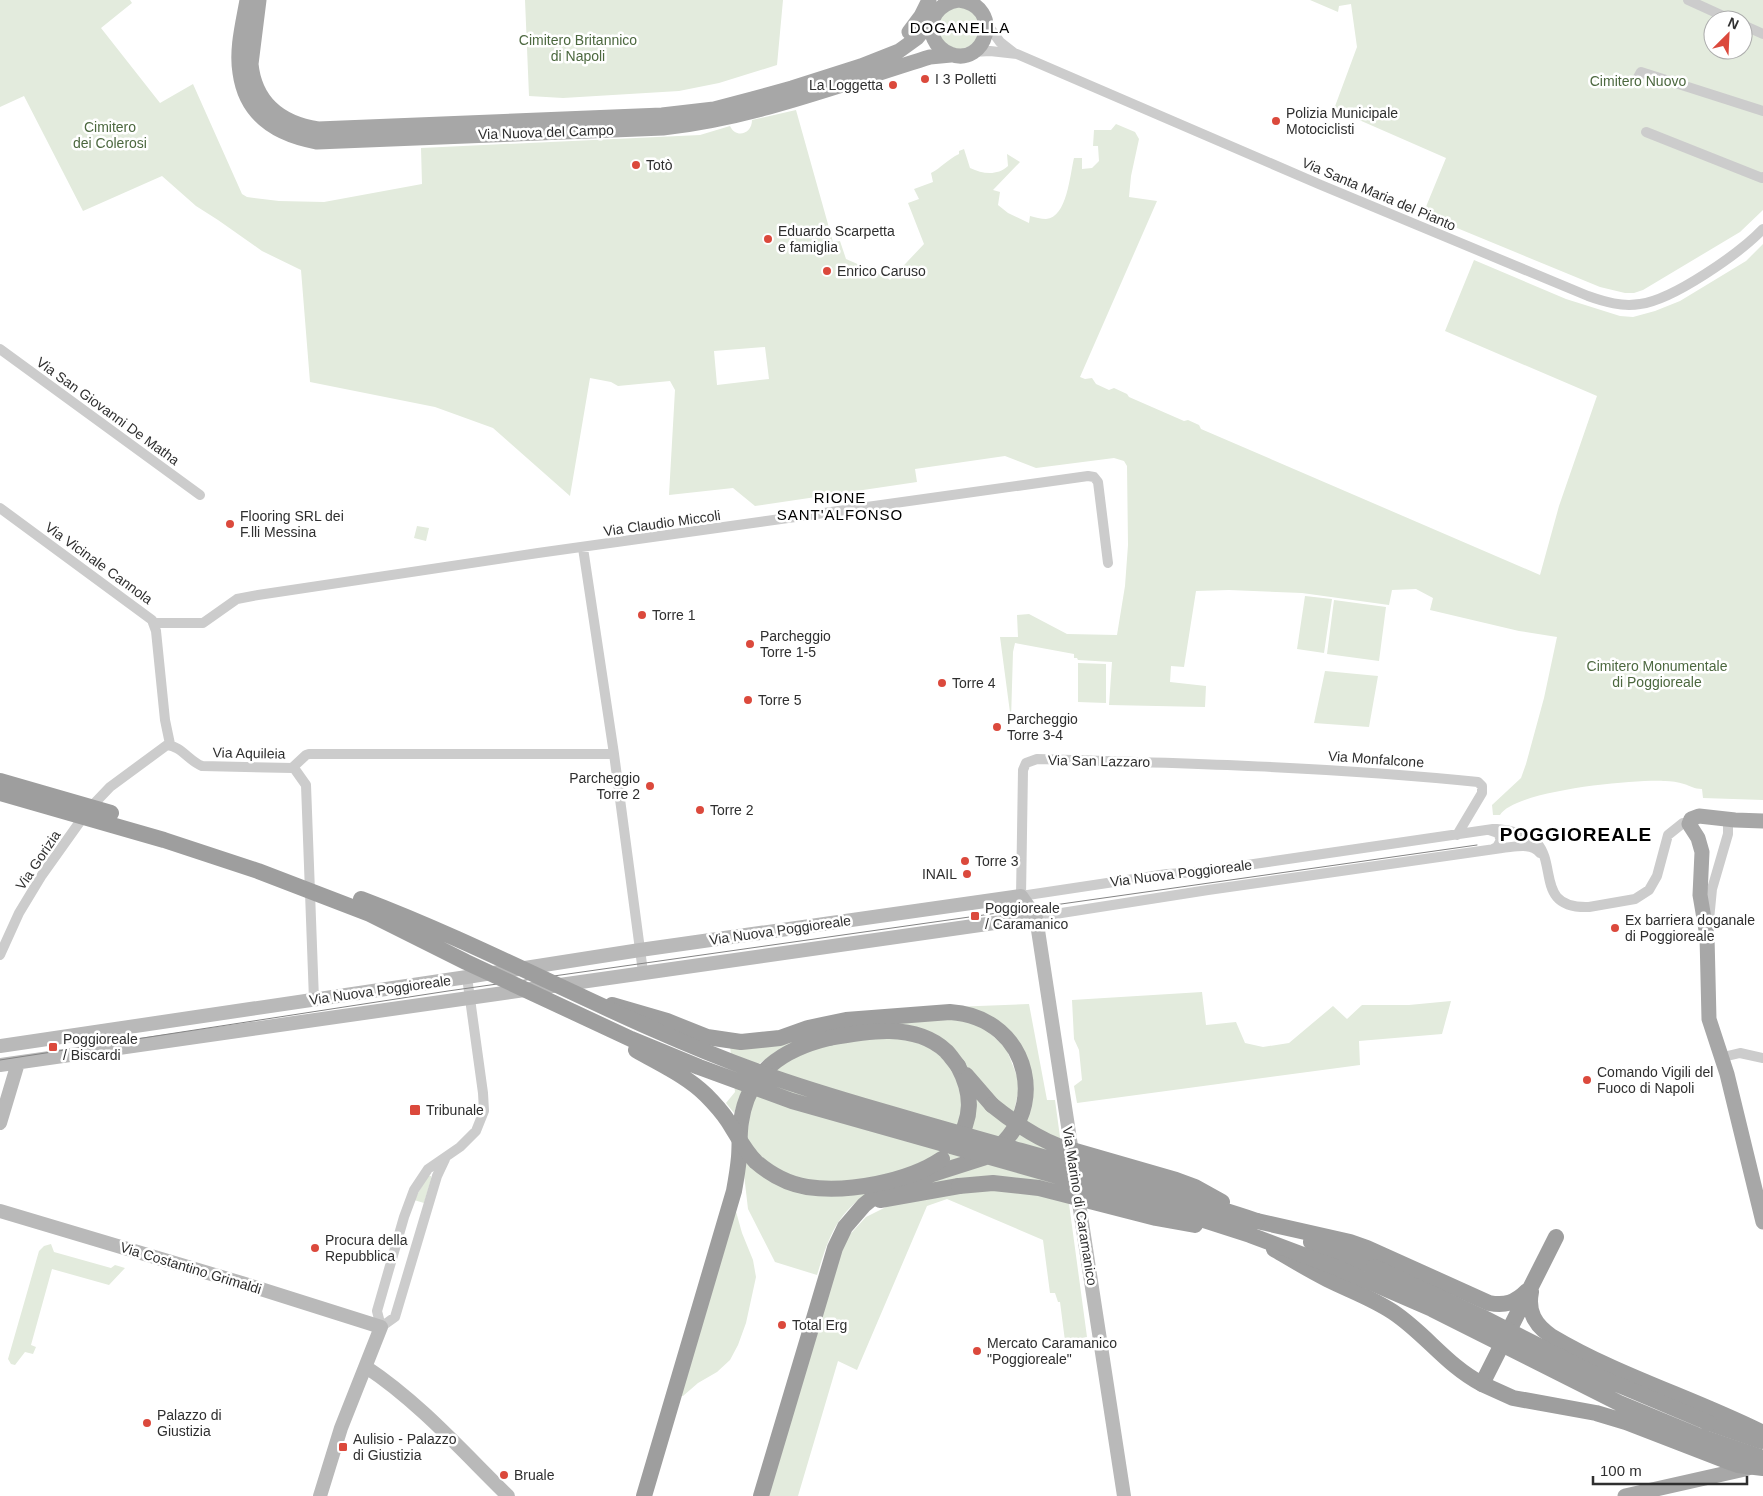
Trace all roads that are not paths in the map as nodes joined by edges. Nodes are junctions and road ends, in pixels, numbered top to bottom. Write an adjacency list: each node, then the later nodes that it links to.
1 (247, 0): 9 (main road, Via Nuova del Campo)
2 (259, 0): 5 (main road, Via Nuova del Campo)
3 (963, 0): 5 (main road); 7 (main road)
4 (1688, 0): 6 (street)
5 (934, 8): 9 (main road)
6 (1710, 10)
7 (987, 24): 8 (main road); 10 (street)
8 (973, 52): 9 (main road); 10 (street, Via Santa Maria del Pianto)
9 (951, 54)
10 (1017, 54): 15 (street, Via Santa Maria del Pianto)
11 (1636, 81): 12 (street)
12 (1763, 111)
13 (1646, 132): 14 (street)
14 (1763, 176)
15 (1763, 229)
16 (0, 349): 17 (street, Via San Giovanni De Matha)
17 (200, 495)
18 (0, 508): 21 (street, Via Vicinale Cannola)
19 (583, 548): 20 (street, Via Claudio Miccoli); 21 (street, Via Claudio Miccoli); 23 (street)
20 (1108, 562)
21 (154, 624): 22 (street, Via Vicinale Cannola)
22 (170, 744): 25 (street, Via Aquileia); 29 (street)
23 (614, 754): 25 (street, Via Aquileia); 40 (street)
24 (1211, 763): 34 (street, Via Monfalcone); 37 (street, Via San Lazzaro)
25 (294, 768): 46 (street)
26 (0, 781): 44 (highway, bridge)
27 (0, 793): 47 (highway, bridge)
28 (0, 800): 29 (street)
29 (89, 809): 41 (street, Via Gorizia)
30 (1763, 821): 32 (main road)
31 (1728, 823): 39 (street)
32 (1688, 826): 36 (street, Via Nuova Poggioreale); 39 (main road)
33 (1489, 830): 34 (street, Via Nuova Poggioreale); 35 (street); 36 (street, Via Nuova Poggioreale)
34 (1457, 835): 37 (street, Via Nuova Poggioreale)
35 (1493, 850): 36 (street, Via Nuova Poggioreale); 38 (street, Via Nuova Poggioreale)
36 (1545, 863)
37 (1021, 896): 38 (main road); 40 (main road, Via Nuova Poggioreale)
38 (1036, 917): 42 (main road, Via Nuova Poggioreale); 74 (main road, Via Marino di Caramanico)
39 (1707, 936): 49 (main road)
40 (640, 950): 42 (street); 43 (main road, Via Nuova Poggioreale)
41 (0, 955)
42 (643, 972): 45 (main road, Via Nuova Poggioreale)
43 (467, 978): 45 (street); 46 (main road, Via Nuova Poggioreale)
44 (583, 997): 57 (highway, bridge); 59 (highway, bridge)
45 (470, 998): 51 (main road, Via Nuova Poggioreale); 55 (street)
46 (314, 1000): 48 (main road, Via Nuova Poggioreale)
47 (575, 1013): 53 (highway, bridge); 59 (highway, bridge)
48 (7, 1045): 51 (main road)
49 (1723, 1057): 50 (street); 58 (main road)
50 (1763, 1058)
51 (18, 1063): 52 (main road, Via Nuova Poggioreale); 54 (main road)
52 (0, 1065)
53 (958, 1066): 59 (highway, bridge); 72 (highway, bridge)
54 (0, 1123)
55 (445, 1159): 62 (street); 62 (street)
56 (0, 1211): 62 (main road, Via Costantino Grimaldi)
57 (851, 1219): 59 (highway, bridge); 73 (highway)
58 (1763, 1222)
59 (1254, 1228): 61 (highway); 64 (highway, bridge); 66 (highway, bridge); 68 (highway, bridge)
60 (1556, 1236): 61 (highway)
61 (1532, 1286): 64 (highway, bridge); 65 (highway)
62 (381, 1327): 63 (main road)
63 (366, 1367): 70 (main road); 71 (main road)
64 (1482, 1384): 69 (highway, bridge)
65 (1763, 1433)
66 (1763, 1442)
67 (1763, 1452): 75 (main road)
68 (1763, 1458)
69 (1763, 1469): 76 (main road)
70 (320, 1496)
71 (508, 1496)
72 (644, 1496)
73 (761, 1496)
74 (1124, 1496)
75 (1625, 1496)
76 (1656, 1496)

